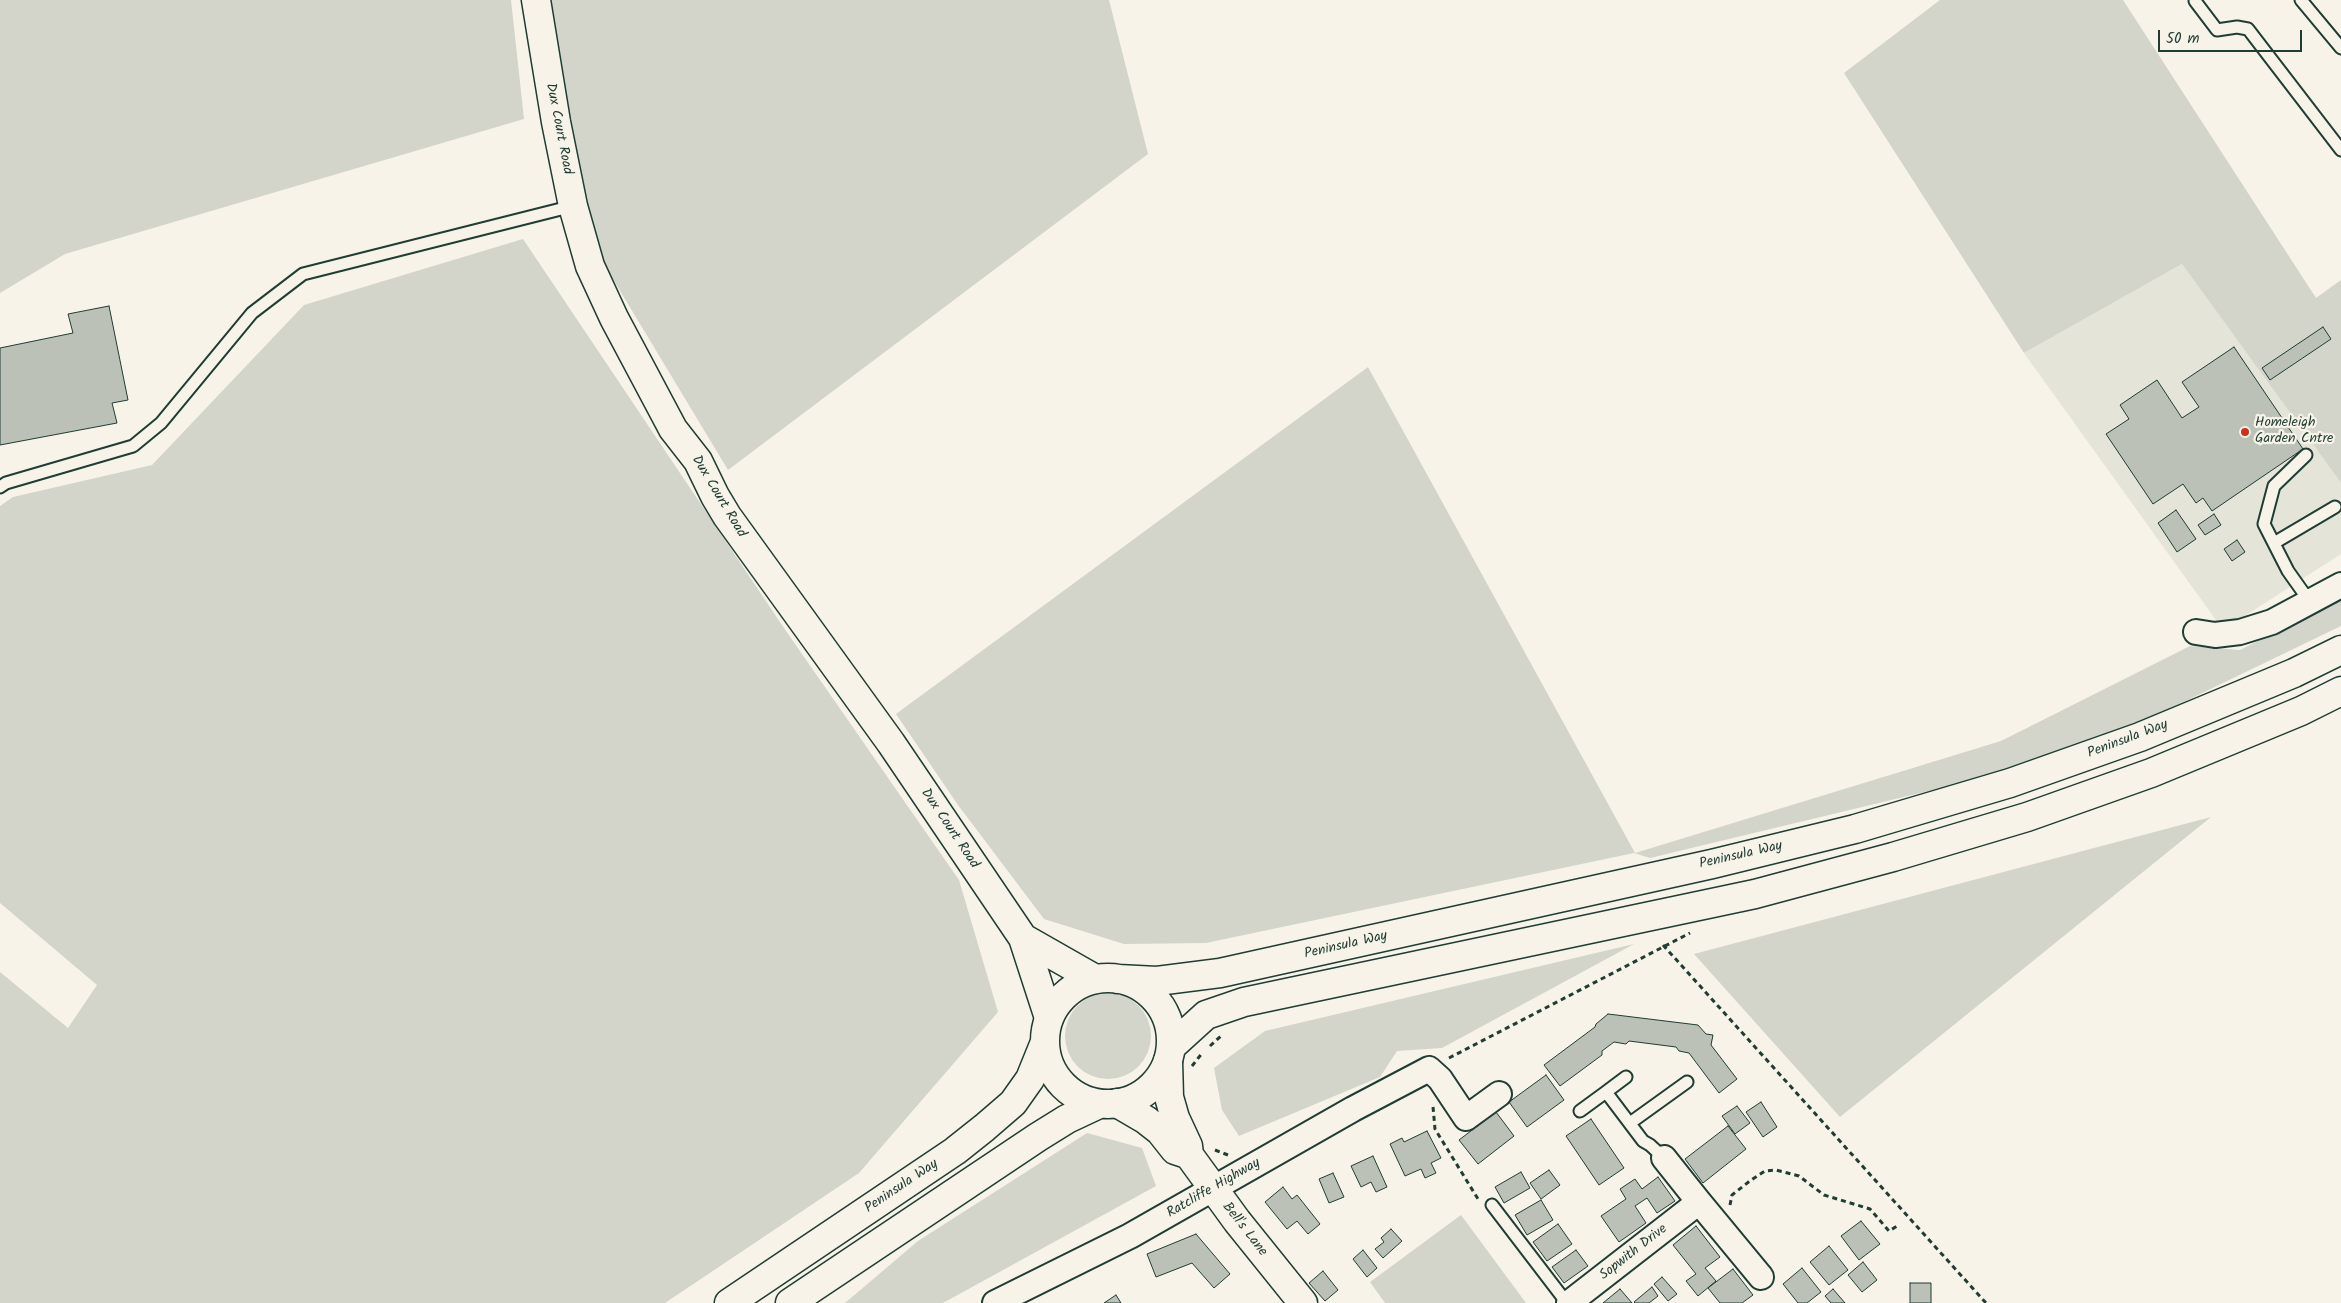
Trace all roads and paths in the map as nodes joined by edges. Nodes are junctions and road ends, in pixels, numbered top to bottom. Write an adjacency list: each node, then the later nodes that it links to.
1 (536, 0): 6 (main road, Dux Court Road)
2 (2300, 0): 4 (lane)
3 (2195, 1): 5 (lane)
4 (2341, 48)
5 (2341, 150)
6 (573, 206): 8 (lane); 17 (main road, Dux Court Road)
7 (2306, 455): 10 (lane)
8 (0, 487)
9 (2335, 507): 10 (lane)
10 (2274, 543): 12 (lane)
11 (2341, 584): 12 (street)
12 (2310, 602): 13 (street)
13 (2196, 632)
14 (2341, 650): 19 (main road, Peninsula Way)
15 (2341, 691): 22 (main road)
16 (1698, 929): 18 (path)
17 (1023, 938): 19 (main road, Dux Court Road); 20 (main road, Dux Court Road)
18 (1664, 946): 23 (path); 45 (path)
19 (1107, 979): 20 (main road); 22 (main road)
20 (1047, 1030): 28 (main road); 41 (main road, Peninsula Way)
21 (1227, 1031): 22 (path)
22 (1177, 1058): 28 (main road); 31 (main road, Bell's Lane)
23 (1429, 1069): 27 (street); 33 (street, Ratcliffe Highway); 36 (path)
24 (1626, 1077): 26 (lane)
25 (1687, 1082): 30 (lane)
26 (1606, 1092): 29 (lane); 30 (lane)
27 (1499, 1094)
28 (1108, 1104): 31 (main road, Bell's Lane); 42 (main road)
29 (1580, 1110)
30 (1630, 1123): 32 (lane)
31 (1199, 1151): 33 (path); 34 (main road, Bell's Lane)
32 (1664, 1158): 35 (street)
33 (1245, 1171): 34 (street, Ratcliffe Highway)
34 (1212, 1188): 40 (street, Ratcliffe Highway); 43 (main road, Bell's Lane)
35 (1699, 1202): 37 (street); 44 (street, Sopwith Drive)
36 (1492, 1205): 44 (lane)
37 (1717, 1224): 38 (path); 39 (street)
38 (1899, 1225)
39 (1761, 1277)
40 (1003, 1301)
41 (729, 1303)
42 (790, 1303)
43 (1304, 1303)
44 (1568, 1303)
45 (1986, 1303)

